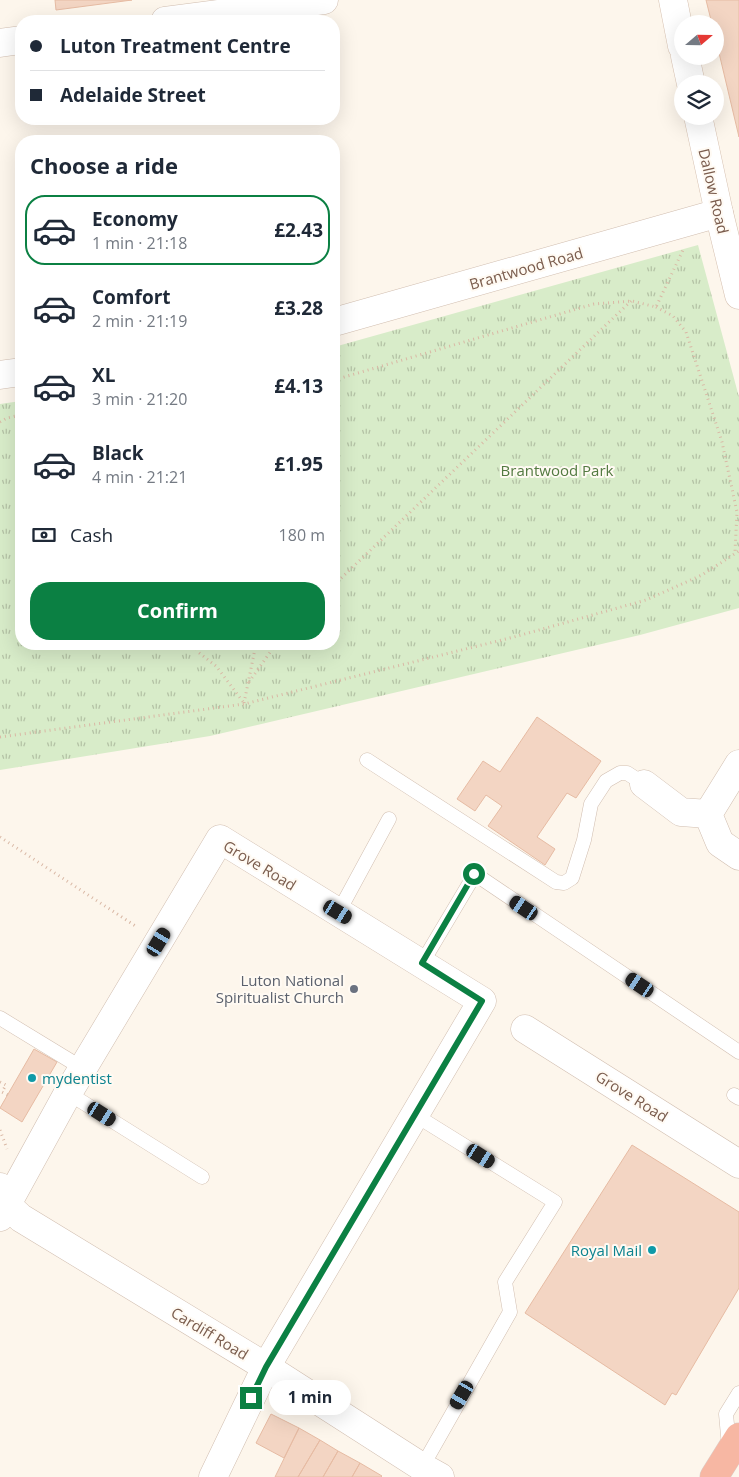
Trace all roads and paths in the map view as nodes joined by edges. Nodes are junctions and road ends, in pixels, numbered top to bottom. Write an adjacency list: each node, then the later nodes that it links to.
1 (324, 0): 3 (street)
2 (672, 0): 4 (street)
3 (210, 15)
4 (675, 15)
5 (15, 41): 6 (street)
6 (0, 43)
7 (700, 125): 8 (street, Dallow Road)
8 (719, 213): 10 (street, Dallow Road); 13 (street, Brantwood Road)
9 (683, 250): 12 (path)
10 (739, 296)
11 (632, 301): 12 (path); 16 (path); 20 (path)
12 (656, 307): 19 (path)
13 (340, 320)
14 (15, 373): 15 (street)
15 (0, 374)
16 (340, 378)
17 (15, 416): 18 (path)
18 (0, 422)
19 (737, 552): 25 (path)
20 (340, 579)
21 (197, 650): 25 (path)
22 (255, 650): 24 (path)
23 (272, 650): 24 (path)
24 (248, 683): 25 (path)
25 (244, 704): 26 (path)
26 (0, 737)
27 (367, 760): 29 (lane)
28 (739, 764): 30 (street)
29 (644, 784): 30 (street)
30 (708, 814): 33 (street)
31 (389, 819): 34 (lane)
32 (0, 837): 35 (path)
33 (739, 856)
34 (338, 912): 35 (street, Grove Road); 36 (street, Grove Road)
35 (159, 942): 40 (street, Grove Road)
36 (422, 963): 39 (lane); 44 (street, Grove Road)
37 (0, 1018): 40 (lane)
38 (525, 1028): 47 (street, Grove Road)
39 (739, 1052)
40 (82, 1068): 42 (street, Grove Road)
41 (0, 1082): 43 (path)
42 (68, 1093): 48 (lane); 49 (street, Grove Road)
43 (8, 1095)
44 (415, 1115): 50 (street); 53 (lane)
45 (0, 1130): 46 (path)
46 (7, 1149)
47 (739, 1164)
48 (202, 1177)
49 (2, 1203): 50 (street, Cardiff Road)
50 (266, 1367): 53 (street, Cardiff Road); 54 (street)
51 (739, 1393): 52 (lane)
52 (734, 1444): 55 (highway)
53 (431, 1472)
54 (213, 1477)
55 (714, 1477)

